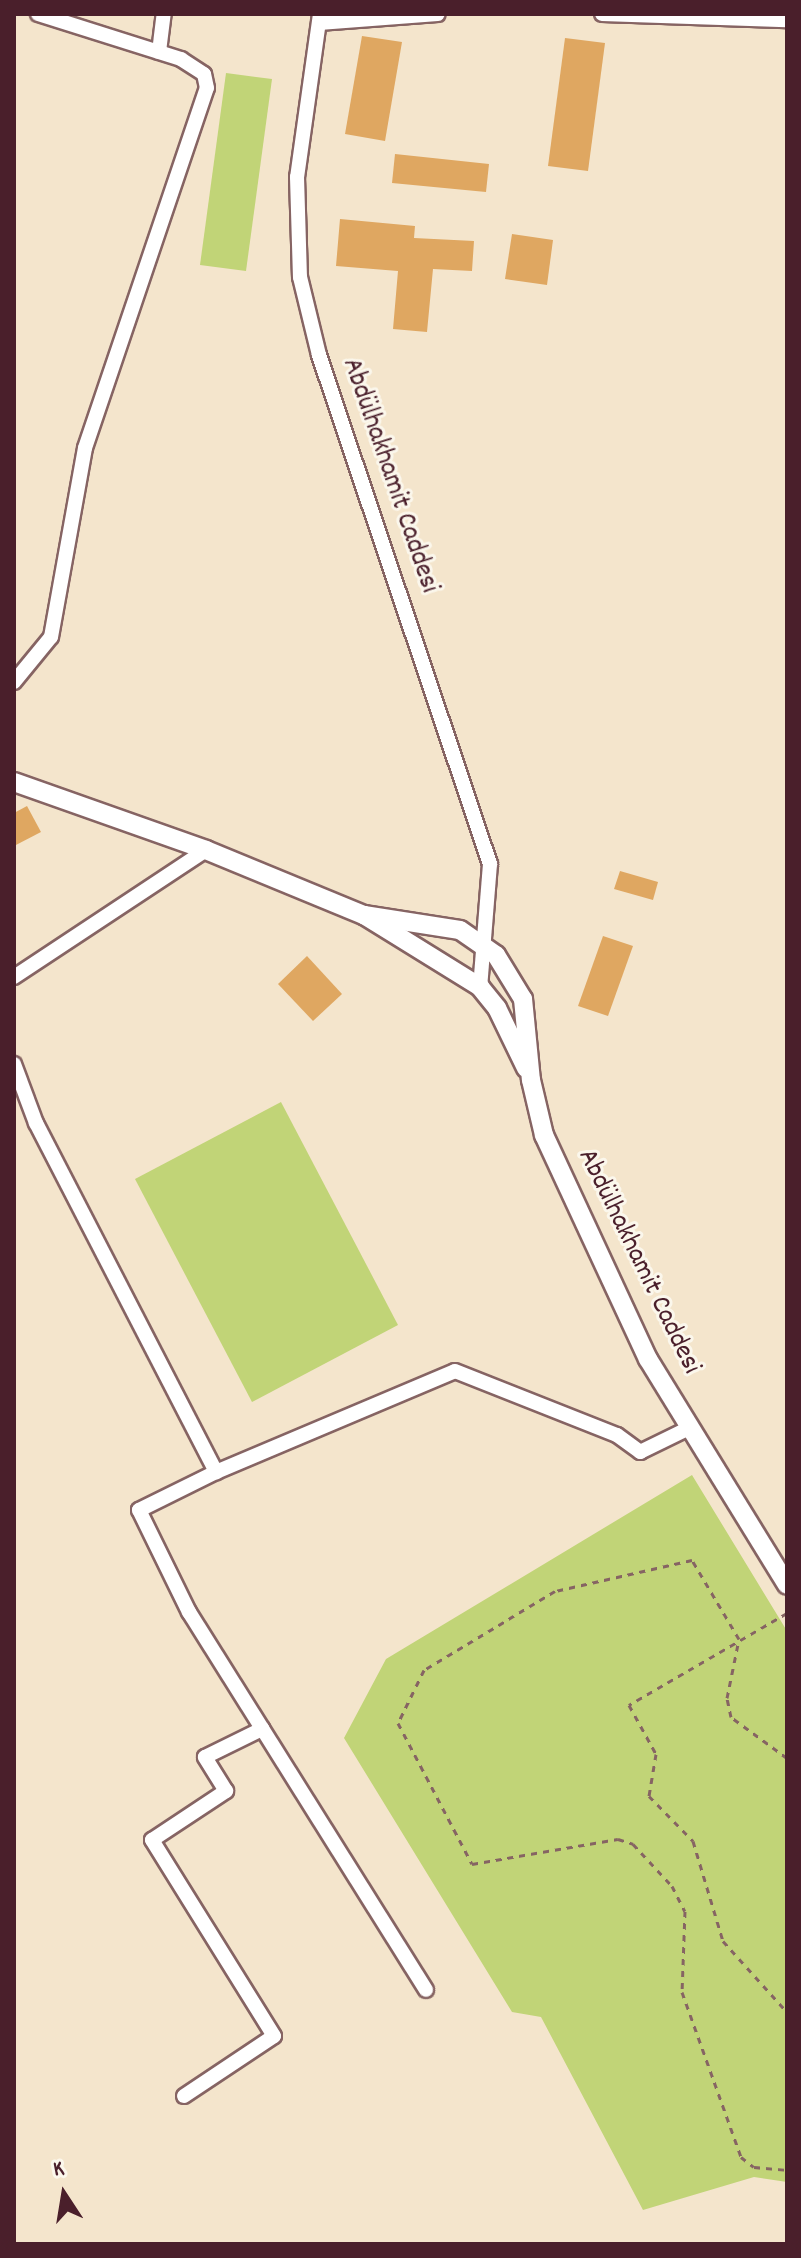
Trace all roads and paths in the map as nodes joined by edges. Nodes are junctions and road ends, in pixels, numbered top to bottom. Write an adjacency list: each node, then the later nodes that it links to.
1 (38, 14): 7 (street)
2 (164, 14): 7 (street)
3 (438, 14): 5 (street)
4 (602, 14): 6 (street)
5 (320, 18): 12 (street, Abdülhakhamit Caddesi)
6 (787, 20)
7 (159, 52): 8 (street)
8 (14, 682)
9 (14, 782): 10 (main road, Abdülhakhamit Caddesi)
10 (206, 850): 11 (main road, Abdülhakhamit Caddesi); 13 (street)
11 (364, 915): 12 (main road, Abdülhakhamit Caddesi); 14 (main road, Abdülhakhamit Caddesi)
12 (485, 946): 14 (street, Abdülhakhamit Caddesi); 15 (main road, Abdülhakhamit Caddesi)
13 (14, 977)
14 (480, 987): 16 (main road, Abdülhakhamit Caddesi)
15 (523, 999): 16 (street); 18 (main road, Abdülhakhamit Caddesi)
16 (497, 1008): 18 (main road, Abdülhakhamit Caddesi)
17 (14, 1064): 20 (street)
18 (531, 1080): 19 (main road, Abdülhakhamit Caddesi)
19 (691, 1427): 20 (street); 21 (main road, Abdülhakhamit Caddesi)
20 (216, 1472): 24 (street)
21 (787, 1585)
22 (787, 1613): 23 (path)
23 (739, 1639): 25 (path); 27 (path); 29 (path)
24 (262, 1729): 26 (street); 28 (street)
25 (787, 1758)
26 (426, 1990)
27 (787, 2012)
28 (184, 2096)
29 (787, 2170)

